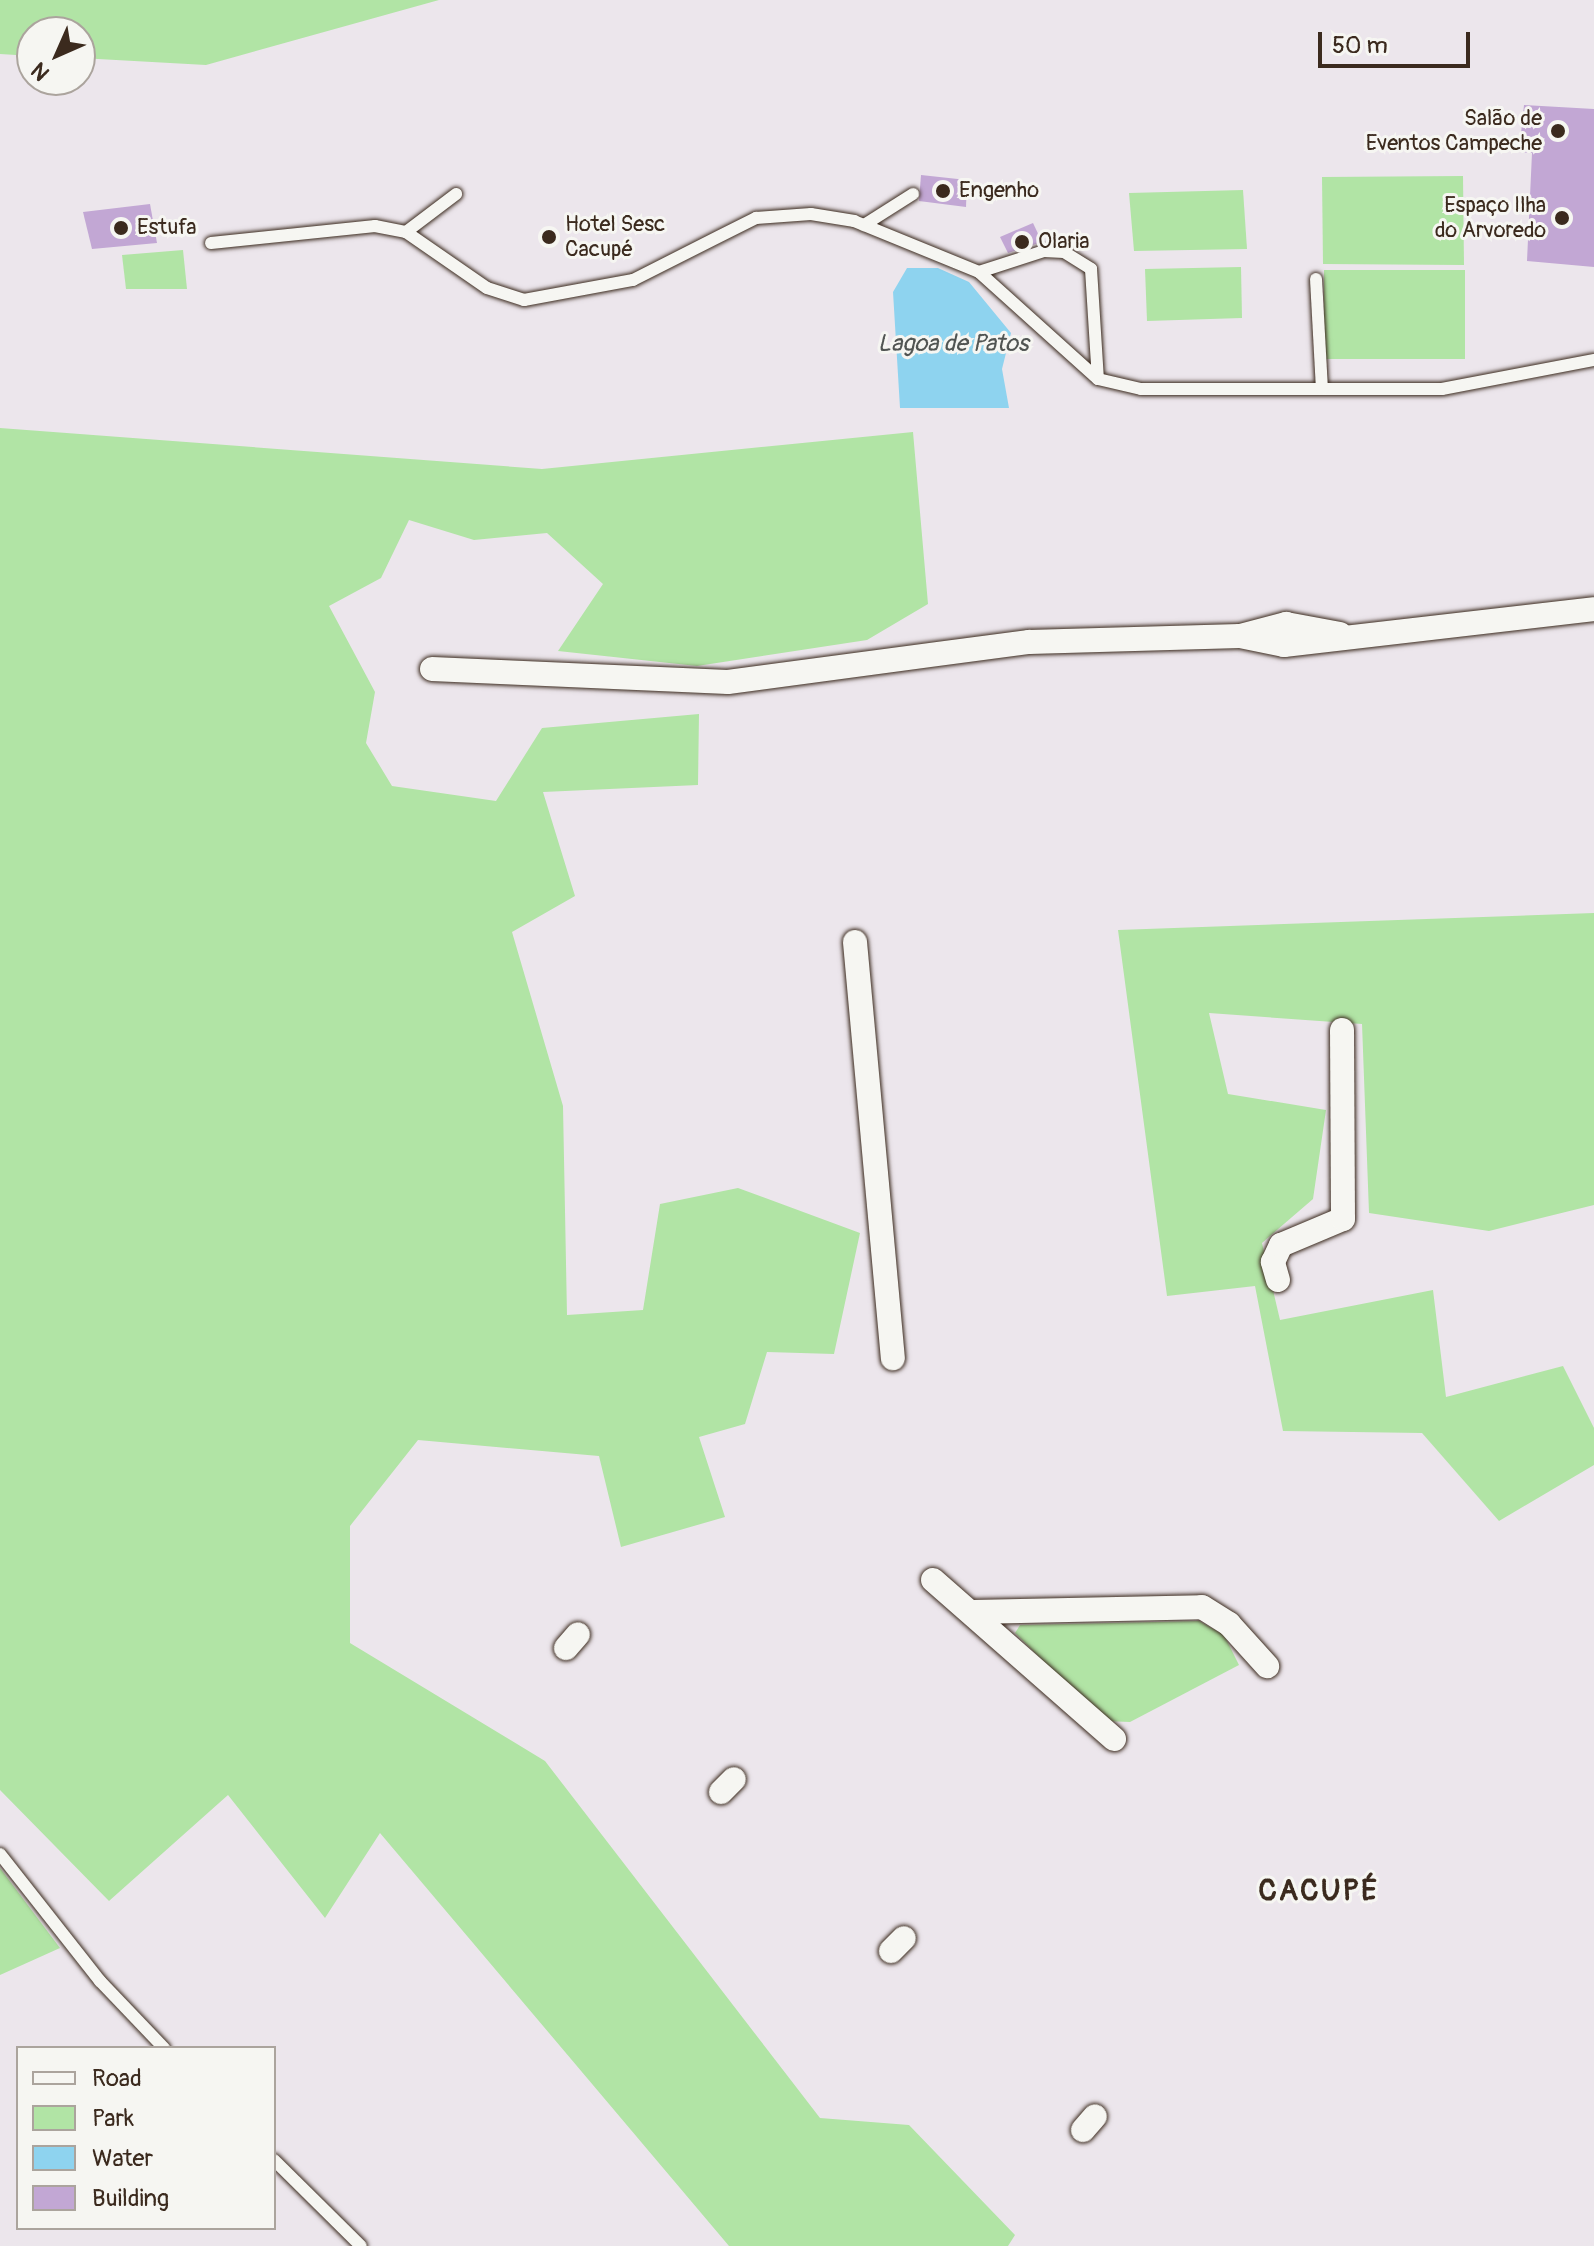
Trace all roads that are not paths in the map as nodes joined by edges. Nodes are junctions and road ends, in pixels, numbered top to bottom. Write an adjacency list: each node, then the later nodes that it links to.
1 (456, 194): 4 (lane)
2 (913, 194): 3 (lane)
3 (864, 225): 4 (lane); 6 (lane)
4 (406, 232): 5 (lane)
5 (211, 243)
6 (979, 272): 9 (lane); 9 (lane)
7 (1316, 279): 10 (lane)
8 (1594, 360): 10 (lane)
9 (1098, 379): 10 (lane)
10 (1322, 389)
11 (1594, 609): 12 (street)
12 (432, 669)
13 (855, 942): 16 (street)
14 (1342, 1030): 15 (street)
15 (1278, 1280)
16 (893, 1358)
17 (933, 1580): 18 (street)
18 (972, 1612): 19 (street); 20 (street)
19 (1267, 1666)
20 (1114, 1739)
21 (0, 1854): 22 (lane)
22 (162, 2046)
23 (276, 2162): 24 (lane)
24 (361, 2246)

